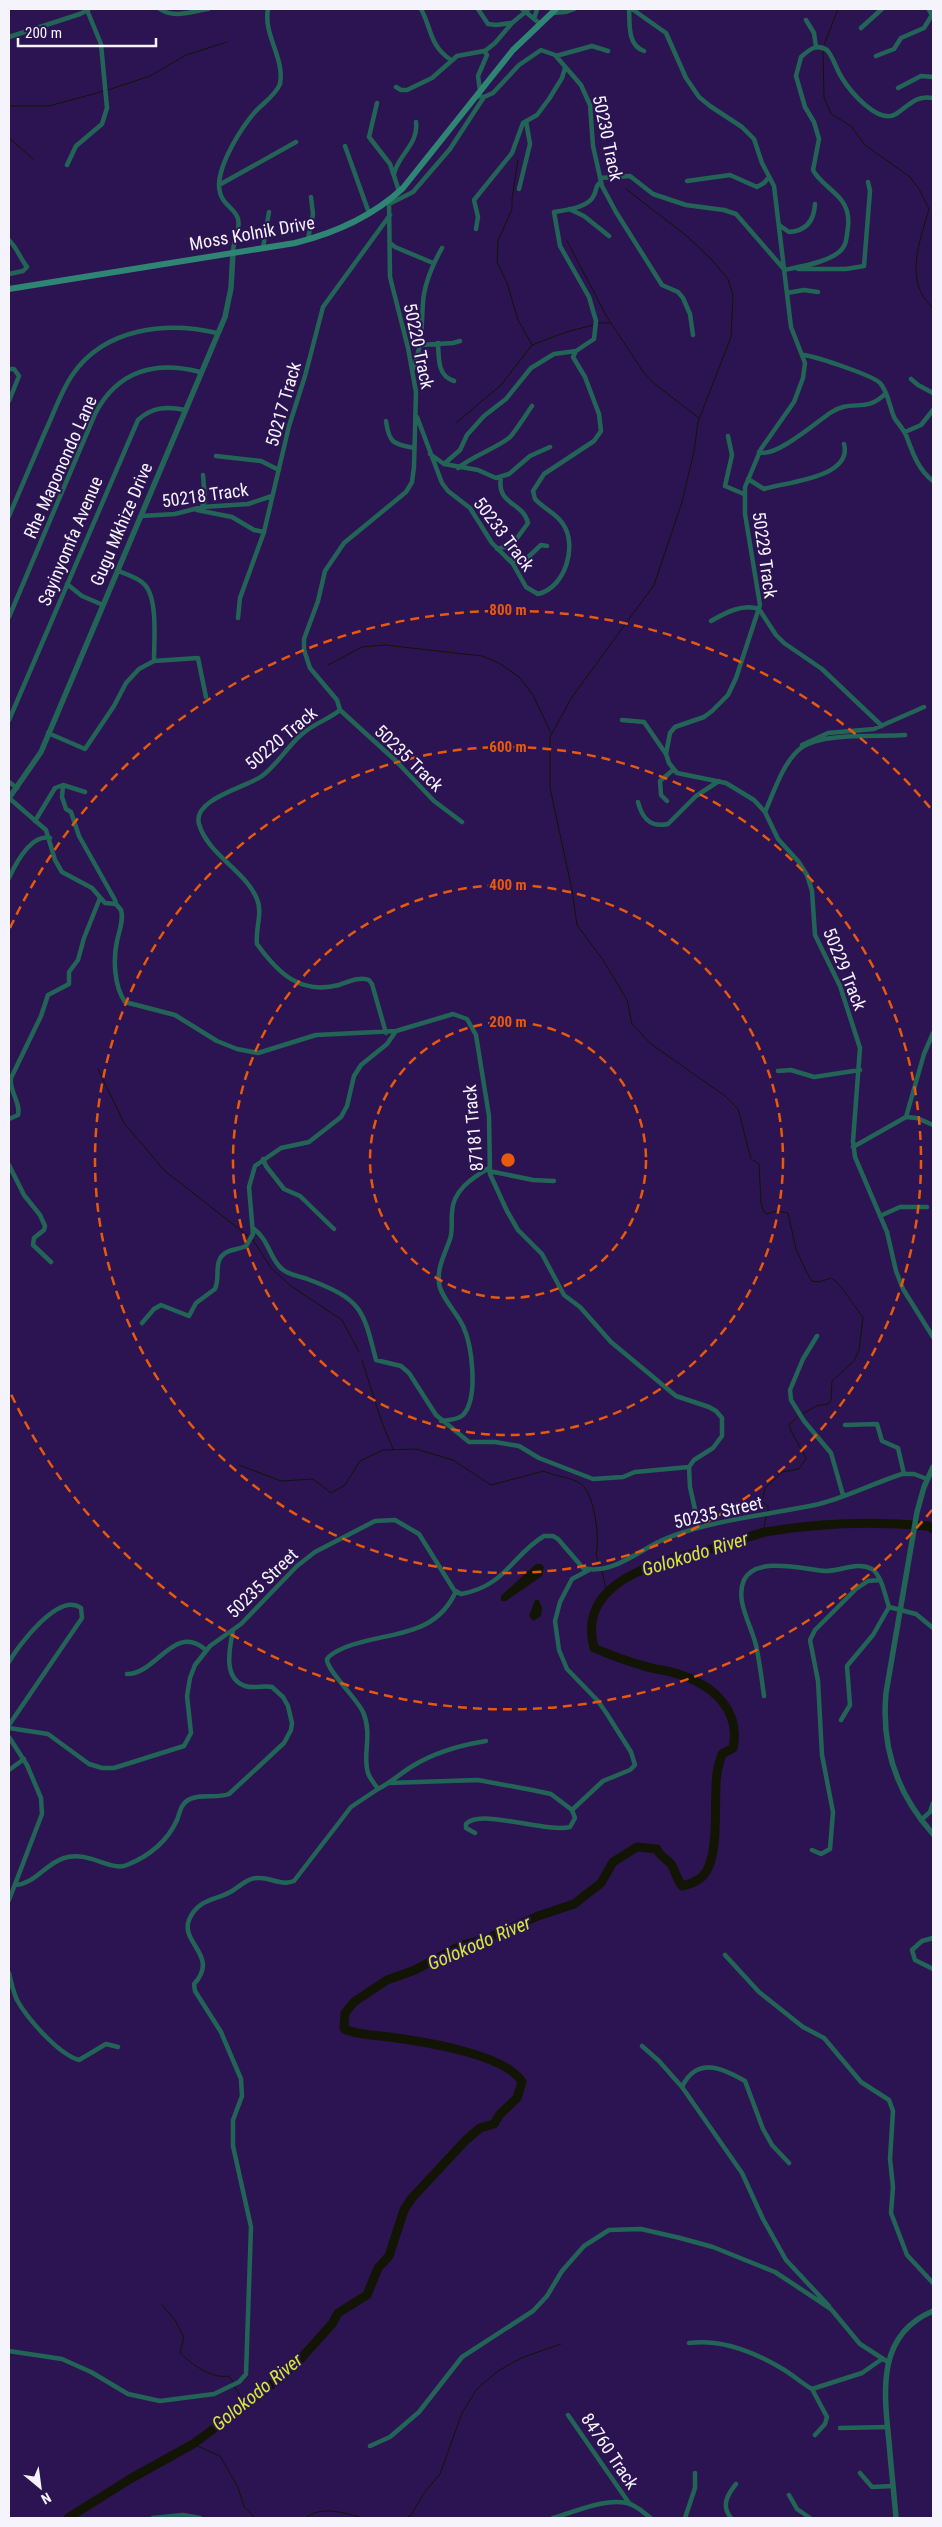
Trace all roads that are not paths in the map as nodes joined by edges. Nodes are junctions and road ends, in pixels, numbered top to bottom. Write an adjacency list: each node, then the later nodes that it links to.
1 (88, 9): 20 (street); 39 (street)
2 (160, 9): 3 (street)
3 (208, 9)
4 (268, 9): 45 (street)
5 (420, 9): 27 (street)
6 (478, 9): 18 (street)
7 (529, 9): 13 (street)
8 (537, 9): 17 (street)
9 (574, 9): 14 (street)
10 (630, 9): 24 (street); 41 (street)
11 (882, 9): 19 (street)
12 (929, 9): 15 (street)
13 (523, 11): 17 (street); 18 (street)
14 (553, 11): 17 (main road, Moss Kolnik Drive)
15 (933, 16): 26 (street)
16 (806, 20): 21 (street)
17 (536, 21): 32 (main road, Moss Kolnik Drive)
18 (512, 22): 22 (street)
19 (861, 28)
20 (9, 37)
21 (816, 47): 33 (street); 66 (street)
22 (485, 51): 27 (street); 32 (street)
23 (608, 51): 25 (street)
24 (644, 51)
25 (556, 56): 28 (street, 50230 Track); 32 (street)
26 (876, 56)
27 (451, 60): 30 (street)
28 (565, 68): 35 (street); 42 (street, 50230 Track)
29 (933, 77): 31 (street)
30 (396, 86)
31 (898, 88)
32 (480, 94): 47 (main road, Moss Kolnik Drive); 49 (street)
33 (933, 98)
34 (377, 103): 40 (street)
35 (526, 120): 46 (street); 56 (street)
36 (416, 122): 40 (street)
37 (296, 142): 45 (street)
38 (345, 146): 53 (street)
39 (67, 165)
40 (394, 175): 47 (street)
41 (769, 176): 43 (street); 55 (street)
42 (601, 180): 51 (street); 65 (street); 72 (street, 50230 Track)
43 (687, 181)
44 (868, 182): 66 (street)
45 (219, 185): 63 (street)
46 (519, 189)
47 (399, 191): 49 (main road, Moss Kolnik Drive)
48 (311, 197): 58 (street)
49 (389, 202): 53 (main road, Moss Kolnik Drive); 54 (street, 50220 Track)
50 (815, 204): 55 (street)
51 (569, 209): 57 (street); 76 (street)
52 (270, 212): 61 (street)
53 (369, 214): 58 (main road, Moss Kolnik Drive)
54 (390, 215): 60 (street, 50220 Track); 101 (street, 50217 Track)
55 (778, 224): 65 (street)
56 (476, 230)
57 (608, 236)
58 (308, 239): 61 (main road, Moss Kolnik Drive)
59 (9, 240): 67 (street)
60 (390, 242): 64 (street); 79 (street, 50220 Track)
61 (263, 248): 63 (main road, Moss Kolnik Drive)
62 (442, 248): 64 (street)
63 (233, 252): 68 (main road, Moss Kolnik Drive); 71 (street, Gugu Mkhize Drive)
64 (434, 263): 75 (street)
65 (784, 269): 66 (street); 70 (street)
66 (791, 269)
67 (9, 274)
68 (9, 289)
69 (818, 292): 70 (street)
70 (787, 293): 77 (street)
71 (217, 333): 80 (street, Gugu Mkhize Drive); 110 (street)
72 (693, 335)
73 (460, 341): 74 (street)
74 (438, 343): 75 (street); 82 (street)
75 (420, 345): 79 (street)
76 (576, 351): 99 (street); 115 (street, 50233 Track)
77 (804, 355): 83 (street); 96 (street, 50229 Track)
78 (9, 369): 85 (street)
79 (412, 369): 89 (street, 50220 Track)
80 (200, 372): 87 (street, Gugu Mkhize Drive); 120 (street, Rhe Maponondo Lane)
81 (911, 378): 84 (street)
82 (454, 381)
83 (886, 393): 91 (street); 96 (street)
84 (933, 393)
85 (9, 401)
86 (532, 406): 100 (street)
87 (185, 410): 111 (street, Gugu Mkhize Drive); 117 (street, Sayinyomfa Avenue)
88 (933, 410): 91 (street)
89 (416, 416): 95 (street, 50220 Track); 97 (street, 50233 Track)
90 (386, 421): 95 (street)
91 (905, 432): 105 (street)
92 (728, 436): 106 (street)
93 (844, 444): 104 (street)
94 (550, 447): 103 (street)
95 (414, 448): 126 (street, 50220 Track)
96 (759, 452): 104 (street, 50229 Track)
97 (429, 453): 99 (street); 114 (street, 50233 Track)
98 (216, 456): 101 (street)
99 (444, 464): 100 (street)
100 (458, 468): 103 (street)
101 (279, 470): 107 (street, 50217 Track)
102 (203, 475): 108 (street)
103 (501, 477): 114 (street)
104 (748, 479): 106 (street, 50229 Track)
105 (933, 480)
106 (744, 494): 119 (street, 50229 Track)
107 (272, 496): 108 (street, 50218 Track); 112 (street, 50217 Track)
108 (202, 507): 109 (street, 50218 Track)
109 (194, 509): 111 (street, 50218 Track); 112 (street)
110 (9, 516)
111 (141, 516): 116 (street, Gugu Mkhize Drive)
112 (264, 532): 121 (street, 50217 Track)
113 (546, 546): 115 (street)
114 (497, 549): 115 (street, 50233 Track)
115 (510, 560)
116 (118, 570): 118 (street, Gugu Mkhize Drive); 123 (street)
117 (67, 584): 118 (street); 127 (street, Sayinyomfa Avenue)
118 (103, 605): 130 (street, Gugu Mkhize Drive)
119 (759, 609): 122 (street); 129 (street); 133 (street, 50229 Track)
120 (9, 617)
121 (238, 618)
122 (711, 621)
123 (154, 661): 124 (street); 130 (street)
124 (206, 696)
125 (924, 707): 129 (street)
126 (340, 710): 145 (street, 50235 Track); 151 (street, 50220 Track)
127 (9, 720)
128 (622, 720): 133 (street)
129 (882, 726): 132 (street)
130 (48, 733): 138 (street, Gugu Mkhize Drive)
131 (905, 735): 132 (street)
132 (801, 748): 143 (street)
133 (666, 754): 134 (street)
134 (673, 770): 135 (street, 50229 Track); 141 (street)
135 (719, 781): 142 (street); 143 (street, 50229 Track)
136 (9, 782): 138 (street)
137 (63, 785): 139 (street); 144 (street); 149 (street)
138 (17, 788): 140 (street, Gugu Mkhize Drive)
139 (85, 792)
140 (9, 798): 144 (street)
141 (667, 801)
142 (638, 802)
143 (765, 812): 153 (street, 50229 Track)
144 (35, 821): 146 (street)
145 (462, 822)
146 (50, 838): 147 (street); 148 (street)
147 (9, 878)
148 (100, 898): 149 (street); 156 (street)
149 (116, 904): 151 (street, 87181 Track)
150 (396, 1031): 151 (street, 87181 Track); 159 (street); 161 (street, 87181 Track)
151 (386, 1033)
152 (933, 1033): 155 (street)
153 (860, 1070): 154 (street); 158 (street, 50229 Track)
154 (778, 1071)
155 (906, 1117): 157 (street); 158 (street)
156 (9, 1119)
157 (933, 1125)
158 (853, 1147): 164 (street, 50229 Track)
159 (263, 1159): 165 (street); 166 (street)
160 (9, 1165): 167 (street)
161 (489, 1170): 162 (street); 171 (street); 173 (street, 87181 Track)
162 (554, 1180)
163 (927, 1207): 164 (street)
164 (880, 1216): 170 (street, 50229 Track)
165 (253, 1228): 168 (street); 171 (street)
166 (334, 1229)
167 (51, 1262)
168 (142, 1323)
169 (817, 1336): 177 (street)
170 (933, 1337)
171 (441, 1421): 173 (street)
172 (845, 1425): 175 (street)
173 (689, 1467): 178 (street)
174 (933, 1468): 176 (street)
175 (904, 1474): 176 (street); 177 (street, 50235 Street)
176 (927, 1479): 183 (street)
177 (843, 1496): 178 (street, 50235 Street)
178 (699, 1527): 179 (street, 50235 Street)
179 (589, 1570): 181 (street); 199 (street)
180 (880, 1580): 182 (street); 189 (street); 203 (street)
181 (456, 1591): 185 (street, 50235 Street); 197 (street)
182 (889, 1607): 183 (street); 190 (street)
183 (900, 1608): 184 (street); 200 (street)
184 (933, 1628)
185 (233, 1630): 186 (street, 50235 Street); 204 (street)
186 (206, 1650): 188 (street); 191 (street, 50235 Street)
187 (9, 1662): 191 (street)
188 (127, 1674)
189 (764, 1696)
190 (841, 1720)
191 (9, 1726)
192 (9, 1738): 194 (street)
193 (486, 1741): 196 (street)
194 (24, 1759): 195 (street); 204 (street)
195 (9, 1770)
196 (388, 1783): 197 (street); 199 (street)
197 (378, 1789): 218 (street)
198 (933, 1803): 200 (street)
199 (572, 1810): 201 (street)
200 (921, 1820): 202 (street)
201 (475, 1833)
202 (933, 1834)
203 (812, 1850)
204 (15, 1885): 205 (street)
205 (9, 1900)
206 (933, 1938): 208 (street)
207 (725, 1955): 214 (street)
208 (933, 1969)
209 (9, 1973): 211 (street)
210 (642, 2046): 212 (street)
211 (118, 2047)
212 (682, 2087): 213 (street); 215 (street)
213 (789, 2163)
214 (933, 2283)
215 (832, 2309): 219 (street); 225 (street)
216 (933, 2311): 219 (street)
217 (689, 2342): 220 (street)
218 (9, 2351)
219 (885, 2360): 220 (street); 222 (street)
220 (812, 2389): 224 (street)
221 (568, 2415): 231 (street, 84760 Track)
222 (888, 2427): 223 (street); 229 (street)
223 (840, 2428)
224 (815, 2435)
225 (370, 2446)
226 (695, 2472): 236 (street)
227 (860, 2473): 229 (street)
228 (736, 2484): 237 (street)
229 (893, 2486): 239 (street)
230 (790, 2494): 238 (street)
231 (629, 2503): 234 (street); 235 (street)
232 (153, 2518): 233 (street)
233 (200, 2518)
234 (553, 2518)
235 (651, 2518)
236 (685, 2518)
237 (730, 2518)
238 (810, 2518)
239 (896, 2518)

